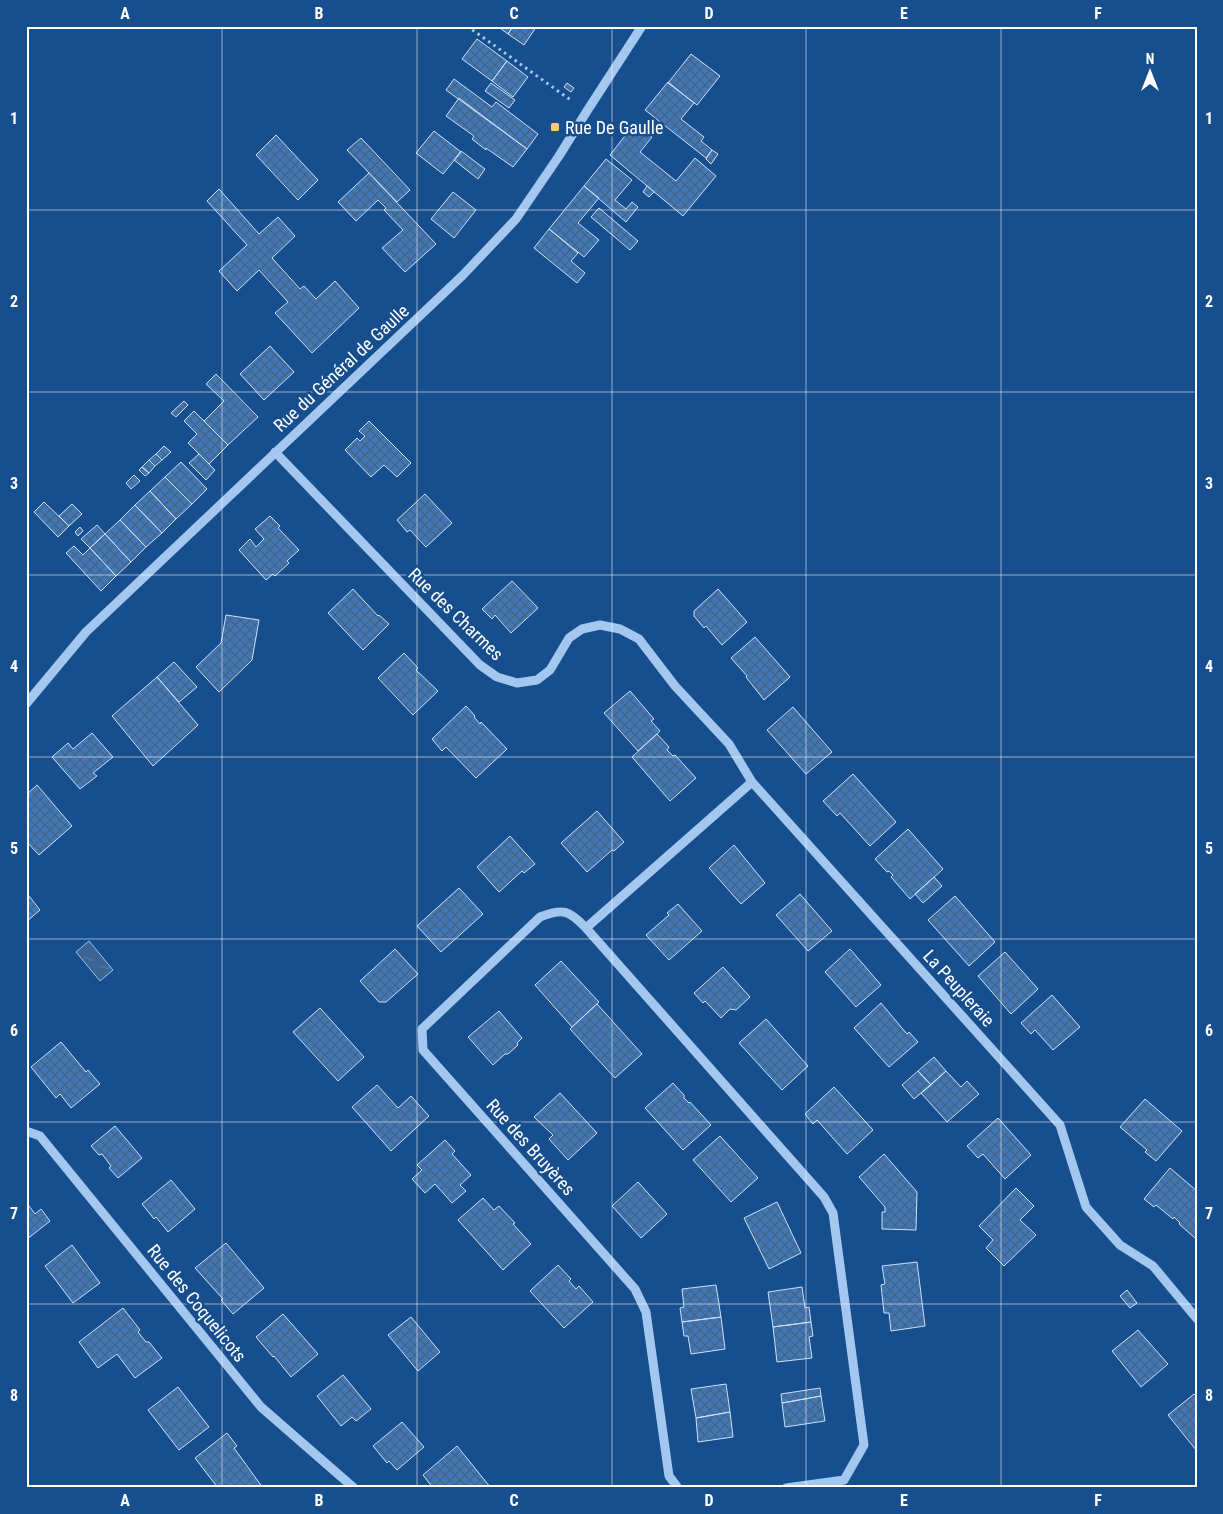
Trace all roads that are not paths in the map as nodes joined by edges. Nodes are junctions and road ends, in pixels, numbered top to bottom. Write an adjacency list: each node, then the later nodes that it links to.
1 (642, 26): 2 (street, Rue du Général de Gaulle)
2 (275, 452): 3 (street, Rue des Charmes); 4 (street, Rue du Général de Gaulle)
3 (675, 686): 5 (street, La Peupleraie)
4 (26, 704)
5 (752, 782): 6 (street); 8 (street, La Peupleraie)
6 (586, 928): 9 (street, Rue des Bruyères); 11 (street, Rue des Bruyères)
7 (26, 1131): 10 (street, Rue des Coquelicots)
8 (1197, 1319)
9 (845, 1484): 12 (street, Rue des Bruyères)
10 (354, 1488)
11 (678, 1488)
12 (786, 1488)

